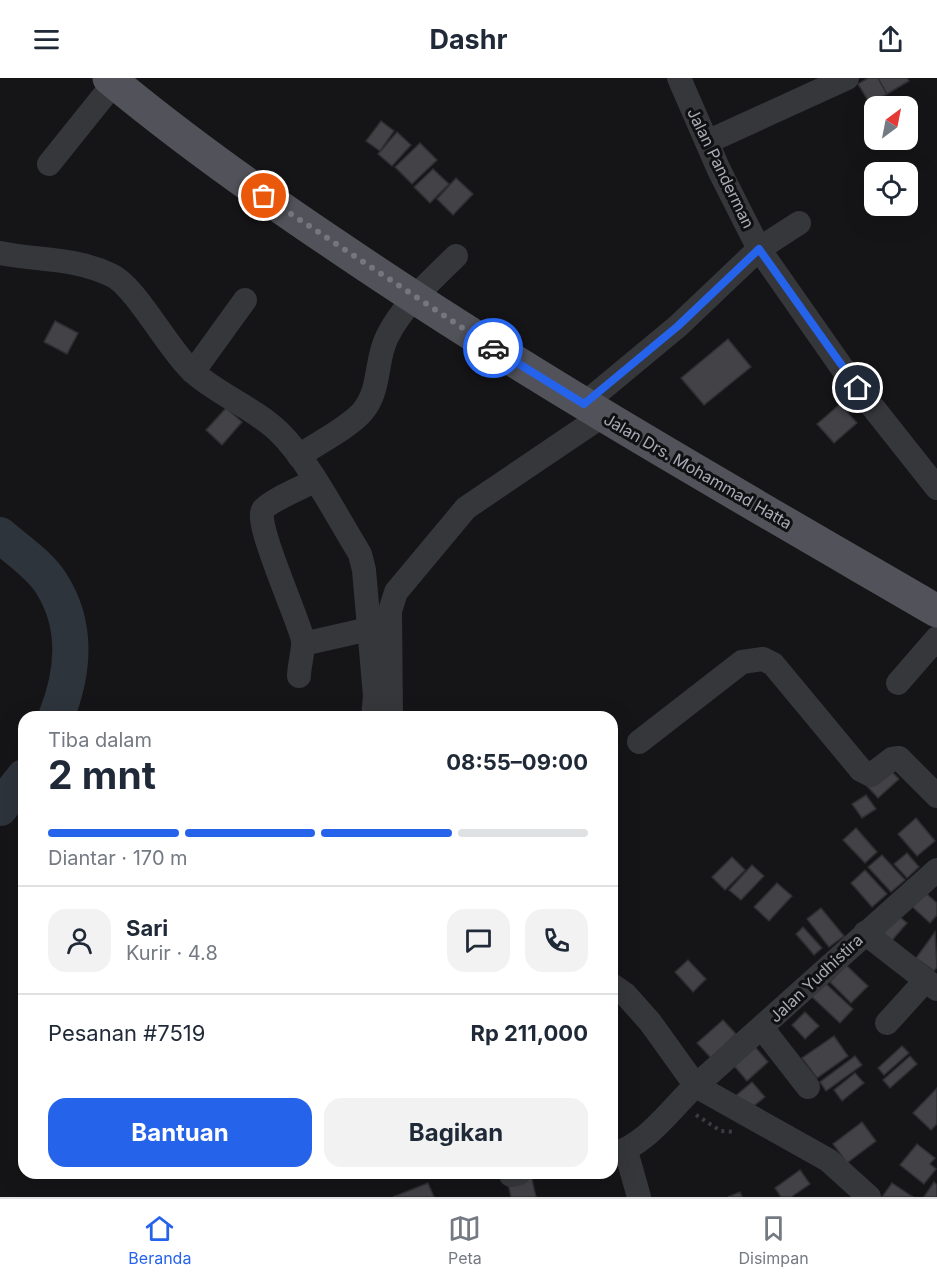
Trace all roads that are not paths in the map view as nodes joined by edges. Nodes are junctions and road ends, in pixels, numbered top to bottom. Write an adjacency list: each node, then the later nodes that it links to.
1 (679, 78): 4 (street, Jalan Panderman)
2 (847, 78): 4 (street)
3 (112, 80): 5 (street); 10 (main road, Jalan Drs. Mohammad Hatta)
4 (707, 142): 7 (street, Jalan Panderman)
5 (49, 164)
6 (799, 223): 7 (street)
7 (759, 249): 13 (street); 16 (street, Jalan Panderman)
8 (0, 253): 12 (street)
9 (456, 256): 10 (street)
10 (414, 298): 13 (main road, Jalan Drs. Mohammad Hatta); 14 (street)
11 (245, 300): 12 (street)
12 (198, 366): 14 (street)
13 (593, 410): 17 (street); 18 (main road, Jalan Drs. Mohammad Hatta)
14 (306, 451): 15 (street)
15 (314, 481): 17 (street); 21 (street)
16 (937, 488)
17 (379, 605): 19 (street); 25 (street)
18 (937, 611)
19 (369, 629): 21 (street); 24 (street)
20 (937, 638): 23 (street)
21 (303, 644): 22 (street)
22 (299, 676)
23 (898, 683)
24 (374, 711)
25 (389, 711)
26 (639, 742): 27 (street)
27 (937, 796)
28 (937, 870): 29 (street, Jalan Yudhistira)
29 (865, 933): 30 (street); 33 (street, Jalan Yudhistira)
30 (931, 984): 32 (street)
31 (618, 989): 35 (street)
32 (887, 1023)
33 (762, 1028): 34 (street); 35 (street, Jalan Yudhistira)
34 (808, 1087)
35 (687, 1094): 36 (street, Jalan Yudhistira); 38 (street)
36 (619, 1152): 37 (street)
37 (639, 1197)
38 (869, 1197)

